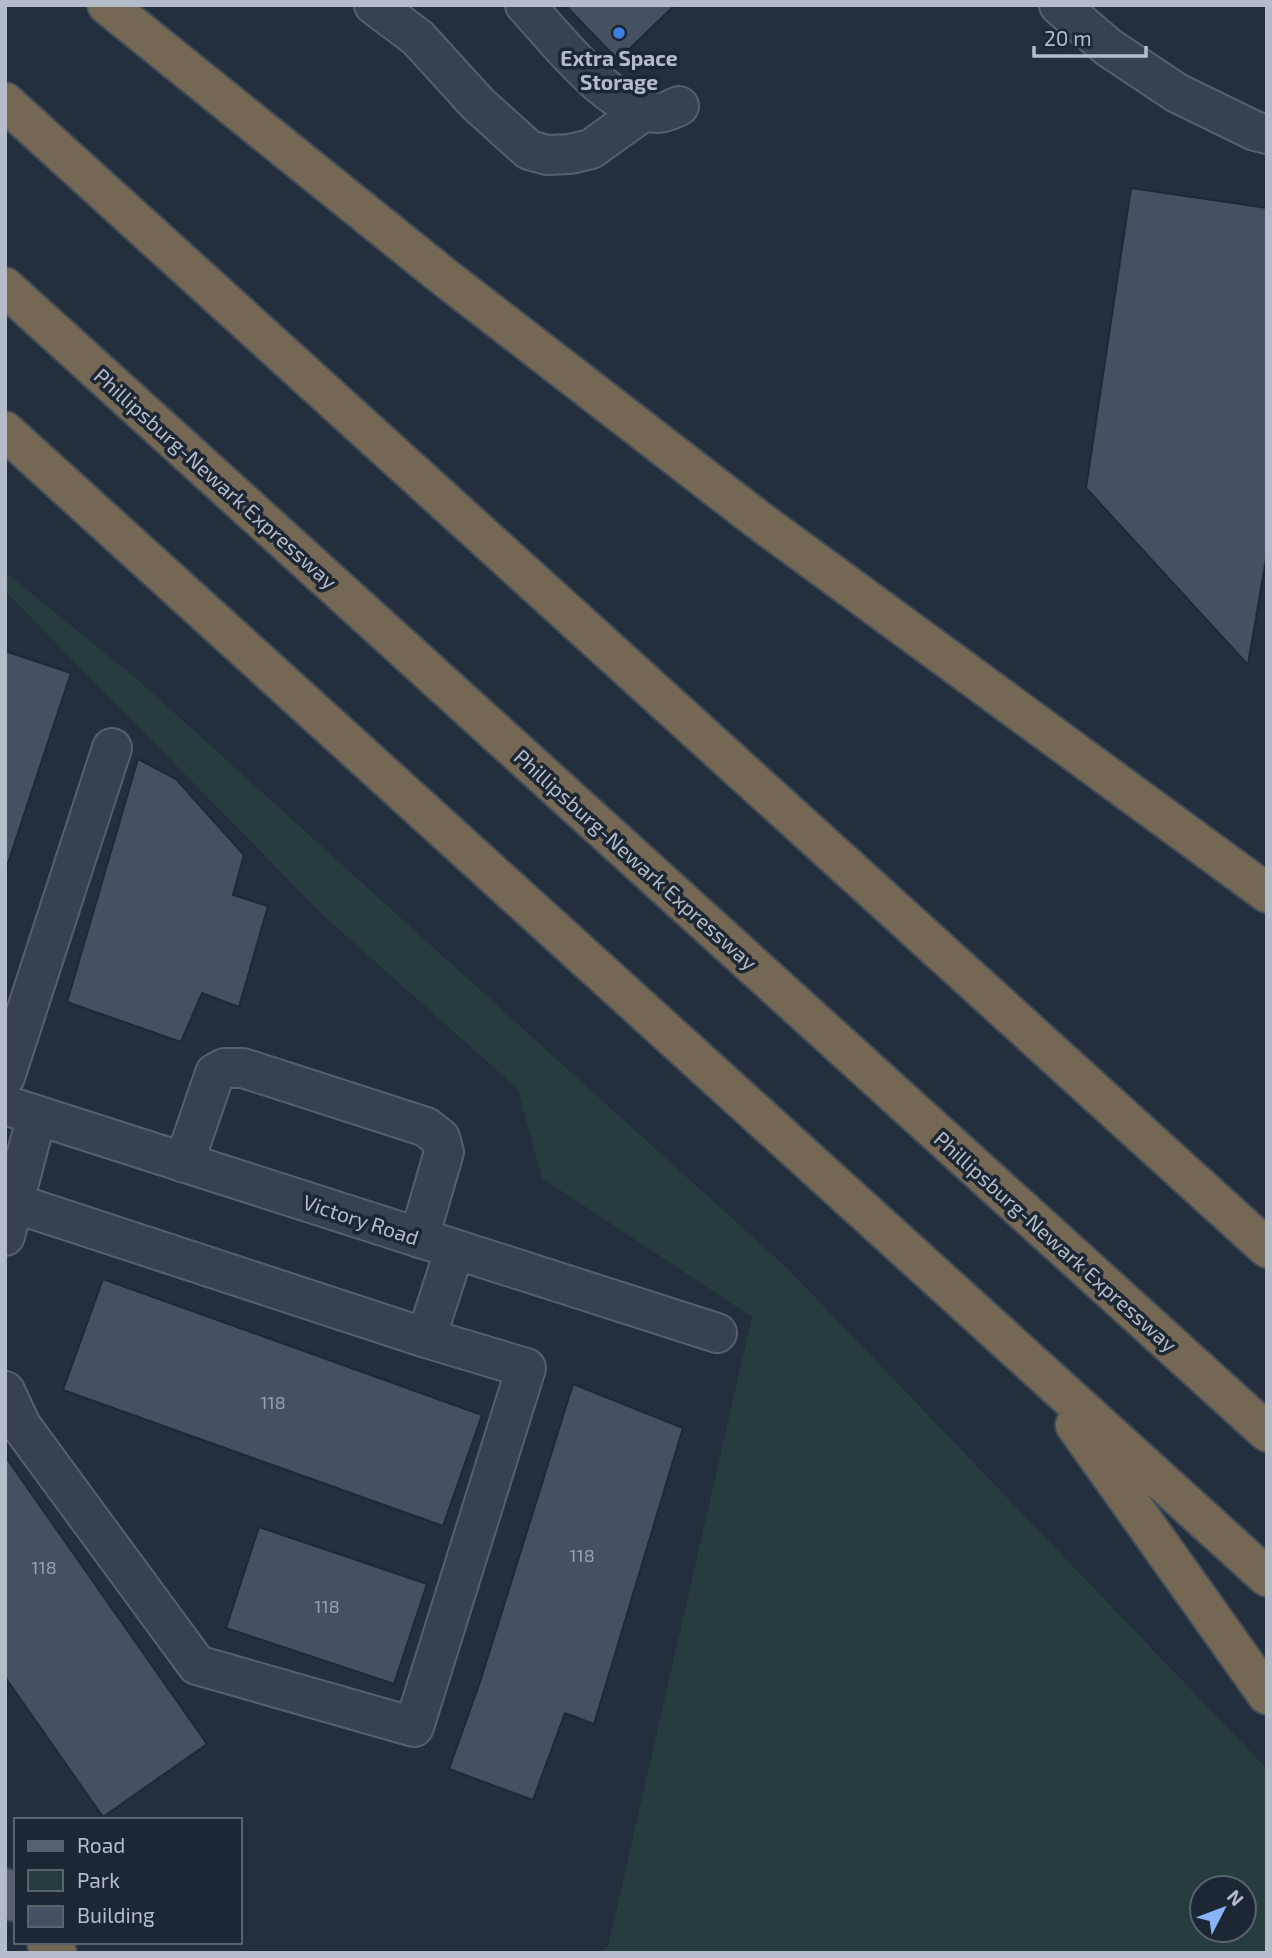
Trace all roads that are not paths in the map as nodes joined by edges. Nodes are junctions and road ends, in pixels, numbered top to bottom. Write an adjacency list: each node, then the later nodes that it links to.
1 (107, 5): 10 (highway)
2 (374, 5): 3 (street)
3 (524, 5)
4 (1059, 5): 6 (street)
5 (5, 102): 11 (highway)
6 (1267, 134)
7 (5, 287): 23 (highway, Phillipsburg-Newark Expressway)
8 (5, 431): 21 (highway)
9 (112, 748): 12 (street)
10 (1267, 893)
11 (1062, 1062): 15 (highway); 18 (highway)
12 (5, 1077)
13 (21, 1110): 14 (street, Victory Road); 16 (street)
14 (184, 1163): 17 (street, Victory Road); 17 (street)
15 (1267, 1213)
16 (10, 1219): 20 (street)
17 (437, 1243): 19 (street, Victory Road); 20 (street)
18 (1267, 1248)
19 (717, 1333)
20 (426, 1338): 22 (street)
21 (1033, 1366): 24 (highway); 25 (highway)
22 (5, 1391)
23 (1267, 1432)
24 (1267, 1577)
25 (1267, 1695)

